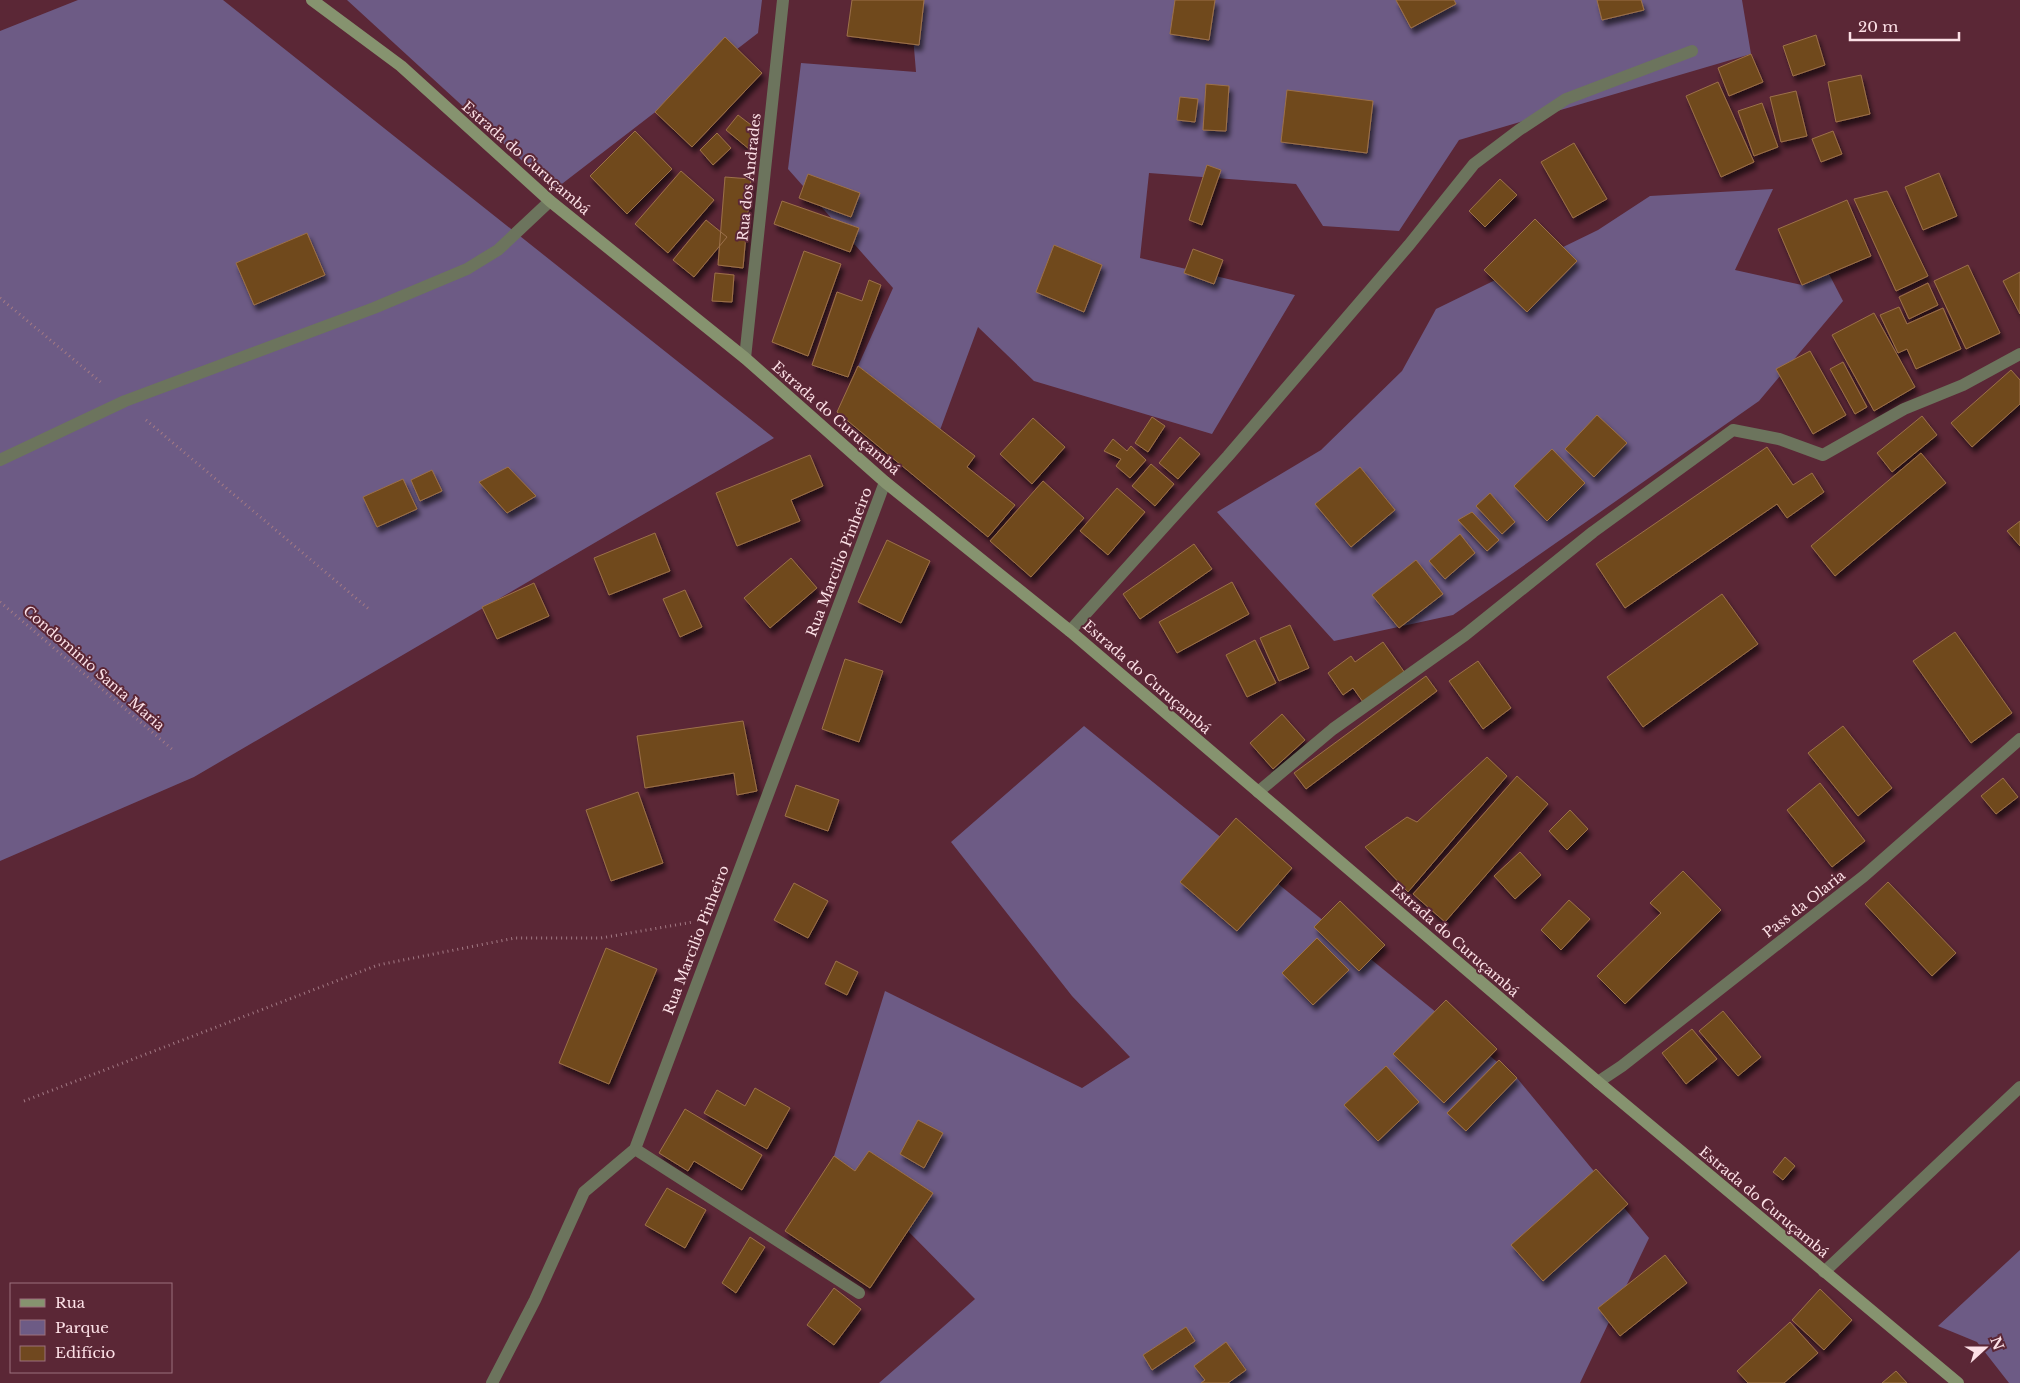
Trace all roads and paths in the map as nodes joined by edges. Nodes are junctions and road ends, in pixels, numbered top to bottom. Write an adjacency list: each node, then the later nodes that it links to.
1 (312, 0): 4 (street, Estrada do Curuçambá)
2 (783, 0): 7 (street, Rua dos Andrades)
3 (1692, 50): 13 (street)
4 (550, 201): 7 (street, Estrada do Curuçambá); 8 (street)
5 (0, 298): 8 (path)
6 (2020, 354): 16 (street)
7 (745, 358): 10 (street, Estrada do Curuçambá)
8 (125, 401): 9 (street); 12 (path)
9 (0, 460)
10 (885, 482): 13 (street, Estrada do Curuçambá); 17 (street, Rua Marcilio Pinheiro)
11 (0, 602): 15 (path, Condominio Santa Maria)
12 (370, 610)
13 (1070, 631): 16 (street, Estrada do Curuçambá)
14 (2020, 739): 18 (street, Pass da Olaria)
15 (172, 750)
16 (1258, 792): 18 (street, Estrada do Curuçambá)
17 (721, 917): 20 (path); 21 (street, Rua Marcilio Pinheiro)
18 (1598, 1082): 22 (street, Estrada do Curuçambá)
19 (2020, 1087): 22 (street)
20 (24, 1101)
21 (635, 1149): 23 (street); 24 (street, Rua Marcilio Pinheiro)
22 (1824, 1272): 25 (street, Estrada do Curuçambá)
23 (859, 1293)
24 (492, 1383)
25 (1958, 1383)

